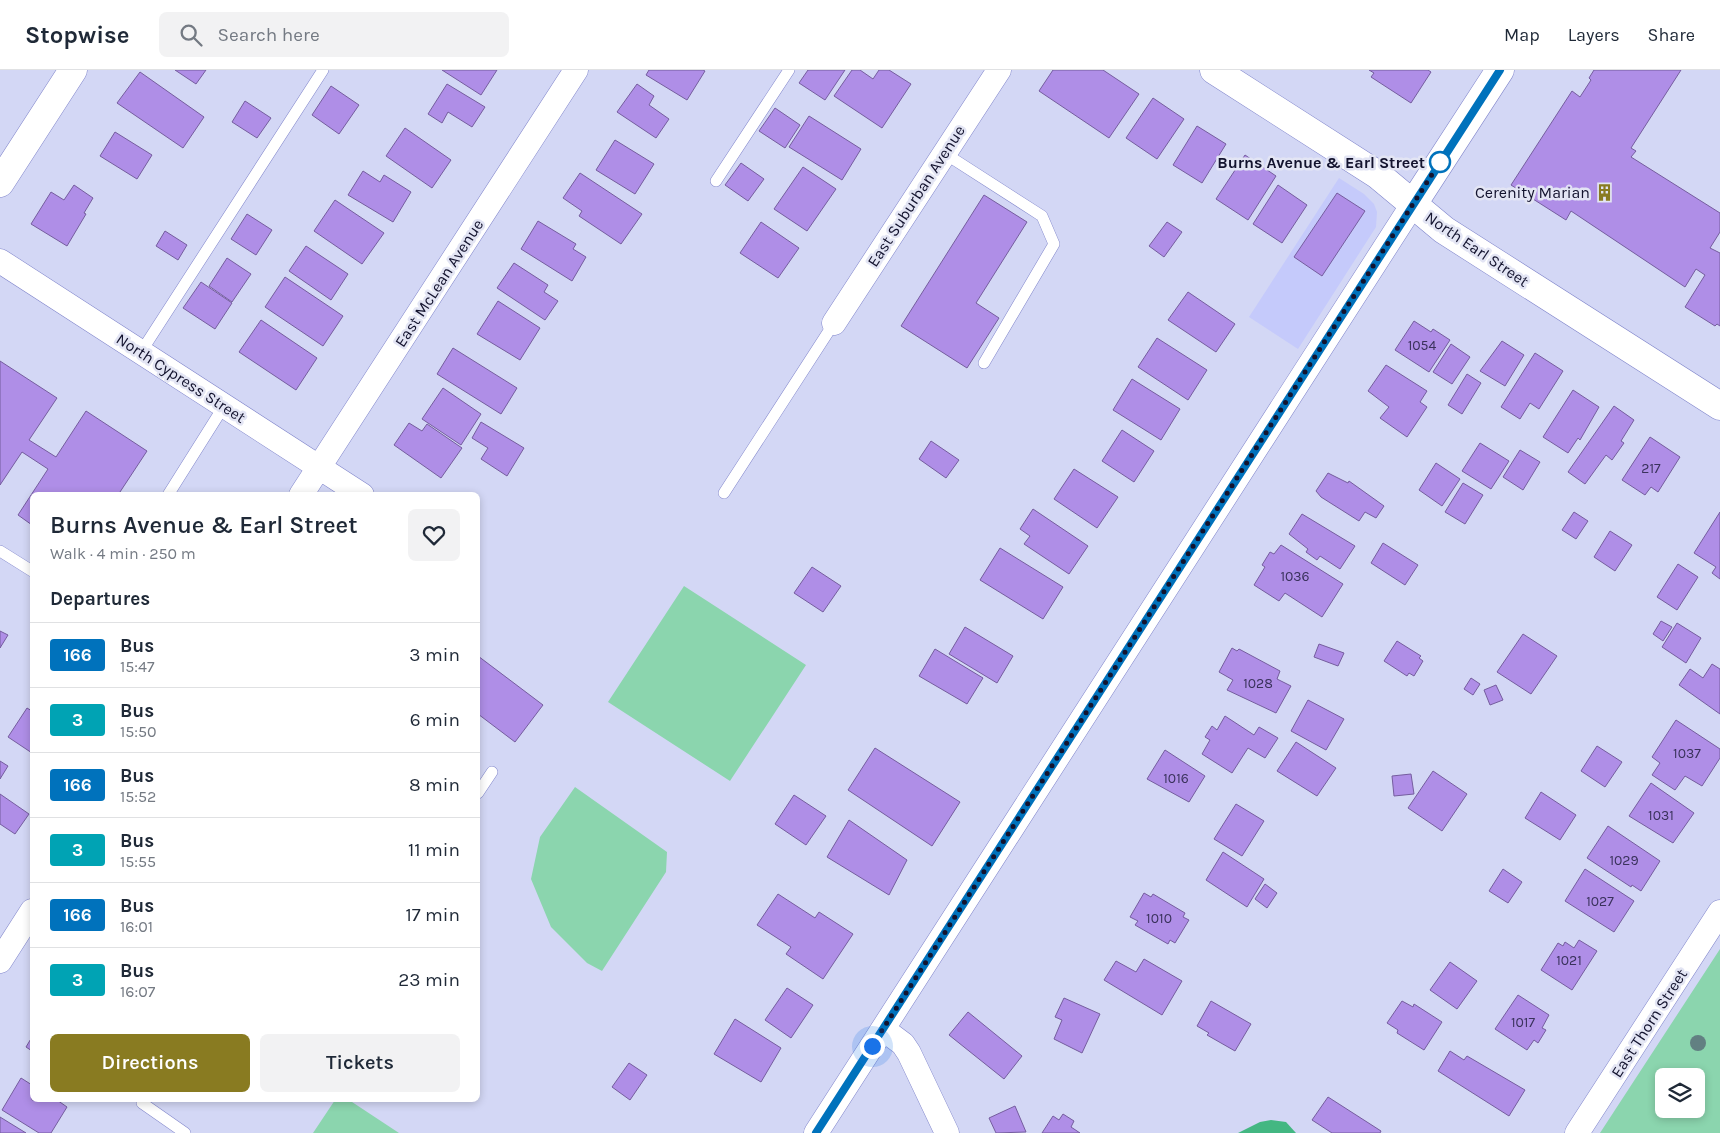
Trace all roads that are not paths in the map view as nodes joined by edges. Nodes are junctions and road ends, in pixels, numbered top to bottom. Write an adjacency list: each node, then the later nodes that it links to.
1 (73, 70): 10 (street)
2 (323, 70): 14 (lane)
3 (576, 70): 18 (street, East McLean Avenue)
4 (788, 70): 9 (lane)
5 (999, 70): 8 (street, East Suburban Avenue)
6 (1214, 70): 11 (street, North Earl Street)
7 (1500, 70): 11 (street)
8 (944, 153): 13 (street, East Suburban Avenue); 15 (lane)
9 (716, 181)
10 (0, 183)
11 (1413, 204): 17 (street, North Earl Street); 30 (street)
12 (0, 261): 14 (street, North Cypress Street)
13 (834, 322): 22 (lane)
14 (141, 352): 16 (street, North Cypress Street)
15 (984, 363)
16 (224, 406): 18 (street, North Cypress Street); 19 (lane)
17 (1720, 406)
18 (319, 467): 20 (street, East McLean Avenue); 21 (street, North Cypress Street)
19 (170, 492)
20 (303, 492)
21 (357, 492)
22 (724, 493)
23 (0, 551): 24 (lane)
24 (30, 569)
25 (492, 772): 26 (lane)
26 (480, 789)
27 (1720, 912): 35 (street, East Thorn Street)
28 (30, 914): 29 (street)
29 (0, 961)
30 (883, 1029): 33 (street); 34 (street)
31 (143, 1102): 32 (lane)
32 (185, 1133)
33 (816, 1133)
34 (947, 1133)
35 (1578, 1133)

